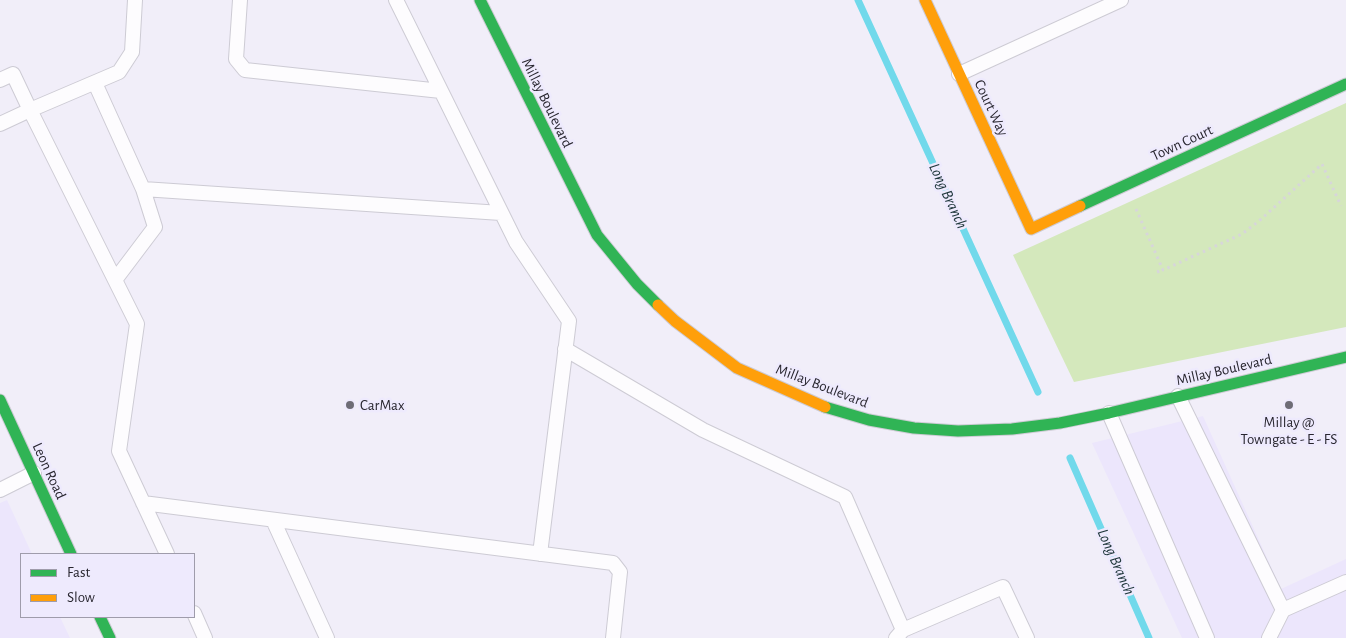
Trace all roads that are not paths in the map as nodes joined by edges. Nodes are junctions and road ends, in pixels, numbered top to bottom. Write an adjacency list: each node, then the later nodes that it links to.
1 (135, 0): 9 (lane)
2 (240, 0): 11 (lane)
3 (396, 0): 11 (lane)
4 (480, 0): 22 (street, Millay Boulevard)
5 (925, 0): 7 (street, Court Way)
6 (1121, 0): 7 (lane)
7 (959, 74): 16 (street, Court Way)
8 (0, 80): 12 (lane)
9 (95, 82): 12 (lane); 14 (lane)
10 (1346, 84): 16 (street, Town Court)
11 (441, 91): 15 (lane)
12 (30, 110): 13 (lane); 17 (lane)
13 (0, 124)
14 (143, 189): 15 (lane); 17 (lane)
15 (502, 213): 18 (lane)
16 (1031, 229)
17 (115, 280): 25 (lane)
18 (565, 349): 29 (lane); 34 (lane)
19 (1346, 357): 20 (street, Millay Boulevard)
20 (1178, 396): 22 (street, Millay Boulevard); 31 (lane)
21 (0, 400): 23 (street, Leon Road)
22 (1109, 413): 40 (lane)
23 (34, 473): 24 (lane); 27 (street, Leon Road)
24 (0, 490)
25 (143, 503): 26 (lane); 28 (lane)
26 (273, 520): 29 (lane); 37 (lane)
27 (71, 553)
28 (167, 553)
29 (540, 554): 38 (lane)
30 (1346, 582): 31 (lane)
31 (1283, 610): 41 (lane)
32 (195, 615): 36 (lane)
33 (100, 618): 35 (street)
34 (900, 634): 39 (lane)
35 (110, 638)
36 (205, 638)
37 (327, 638)
38 (613, 638)
39 (1027, 638)
40 (1207, 638)
41 (1269, 638)

